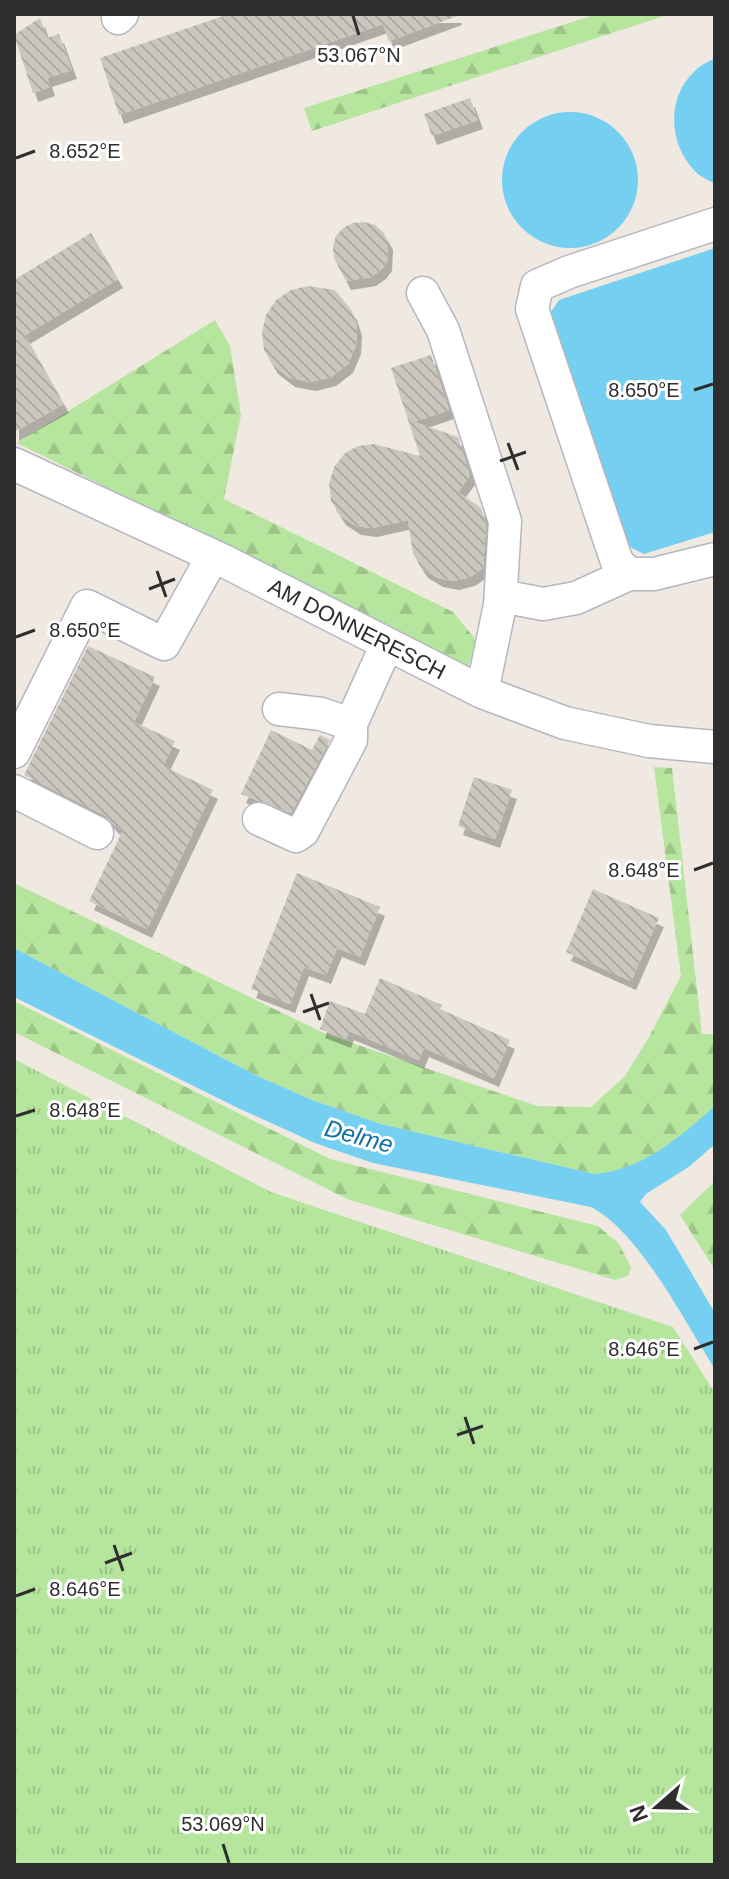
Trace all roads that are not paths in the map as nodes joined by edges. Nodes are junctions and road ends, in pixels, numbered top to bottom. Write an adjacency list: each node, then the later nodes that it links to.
1 (715, 224): 6 (street)
2 (423, 293): 7 (street)
3 (14, 464): 4 (street, AM DONNERESCH)
4 (213, 556): 8 (street, AM DONNERESCH); 13 (street)
5 (715, 559): 6 (street)
6 (629, 574): 7 (street)
7 (501, 596): 9 (street)
8 (387, 644): 9 (street, AM DONNERESCH); 11 (street)
9 (482, 692): 12 (street, AM DONNERESCH)
10 (279, 709): 11 (street)
11 (351, 724): 15 (street)
12 (715, 747)
13 (14, 752)
14 (14, 791): 16 (street)
15 (259, 819)
16 (97, 833)

